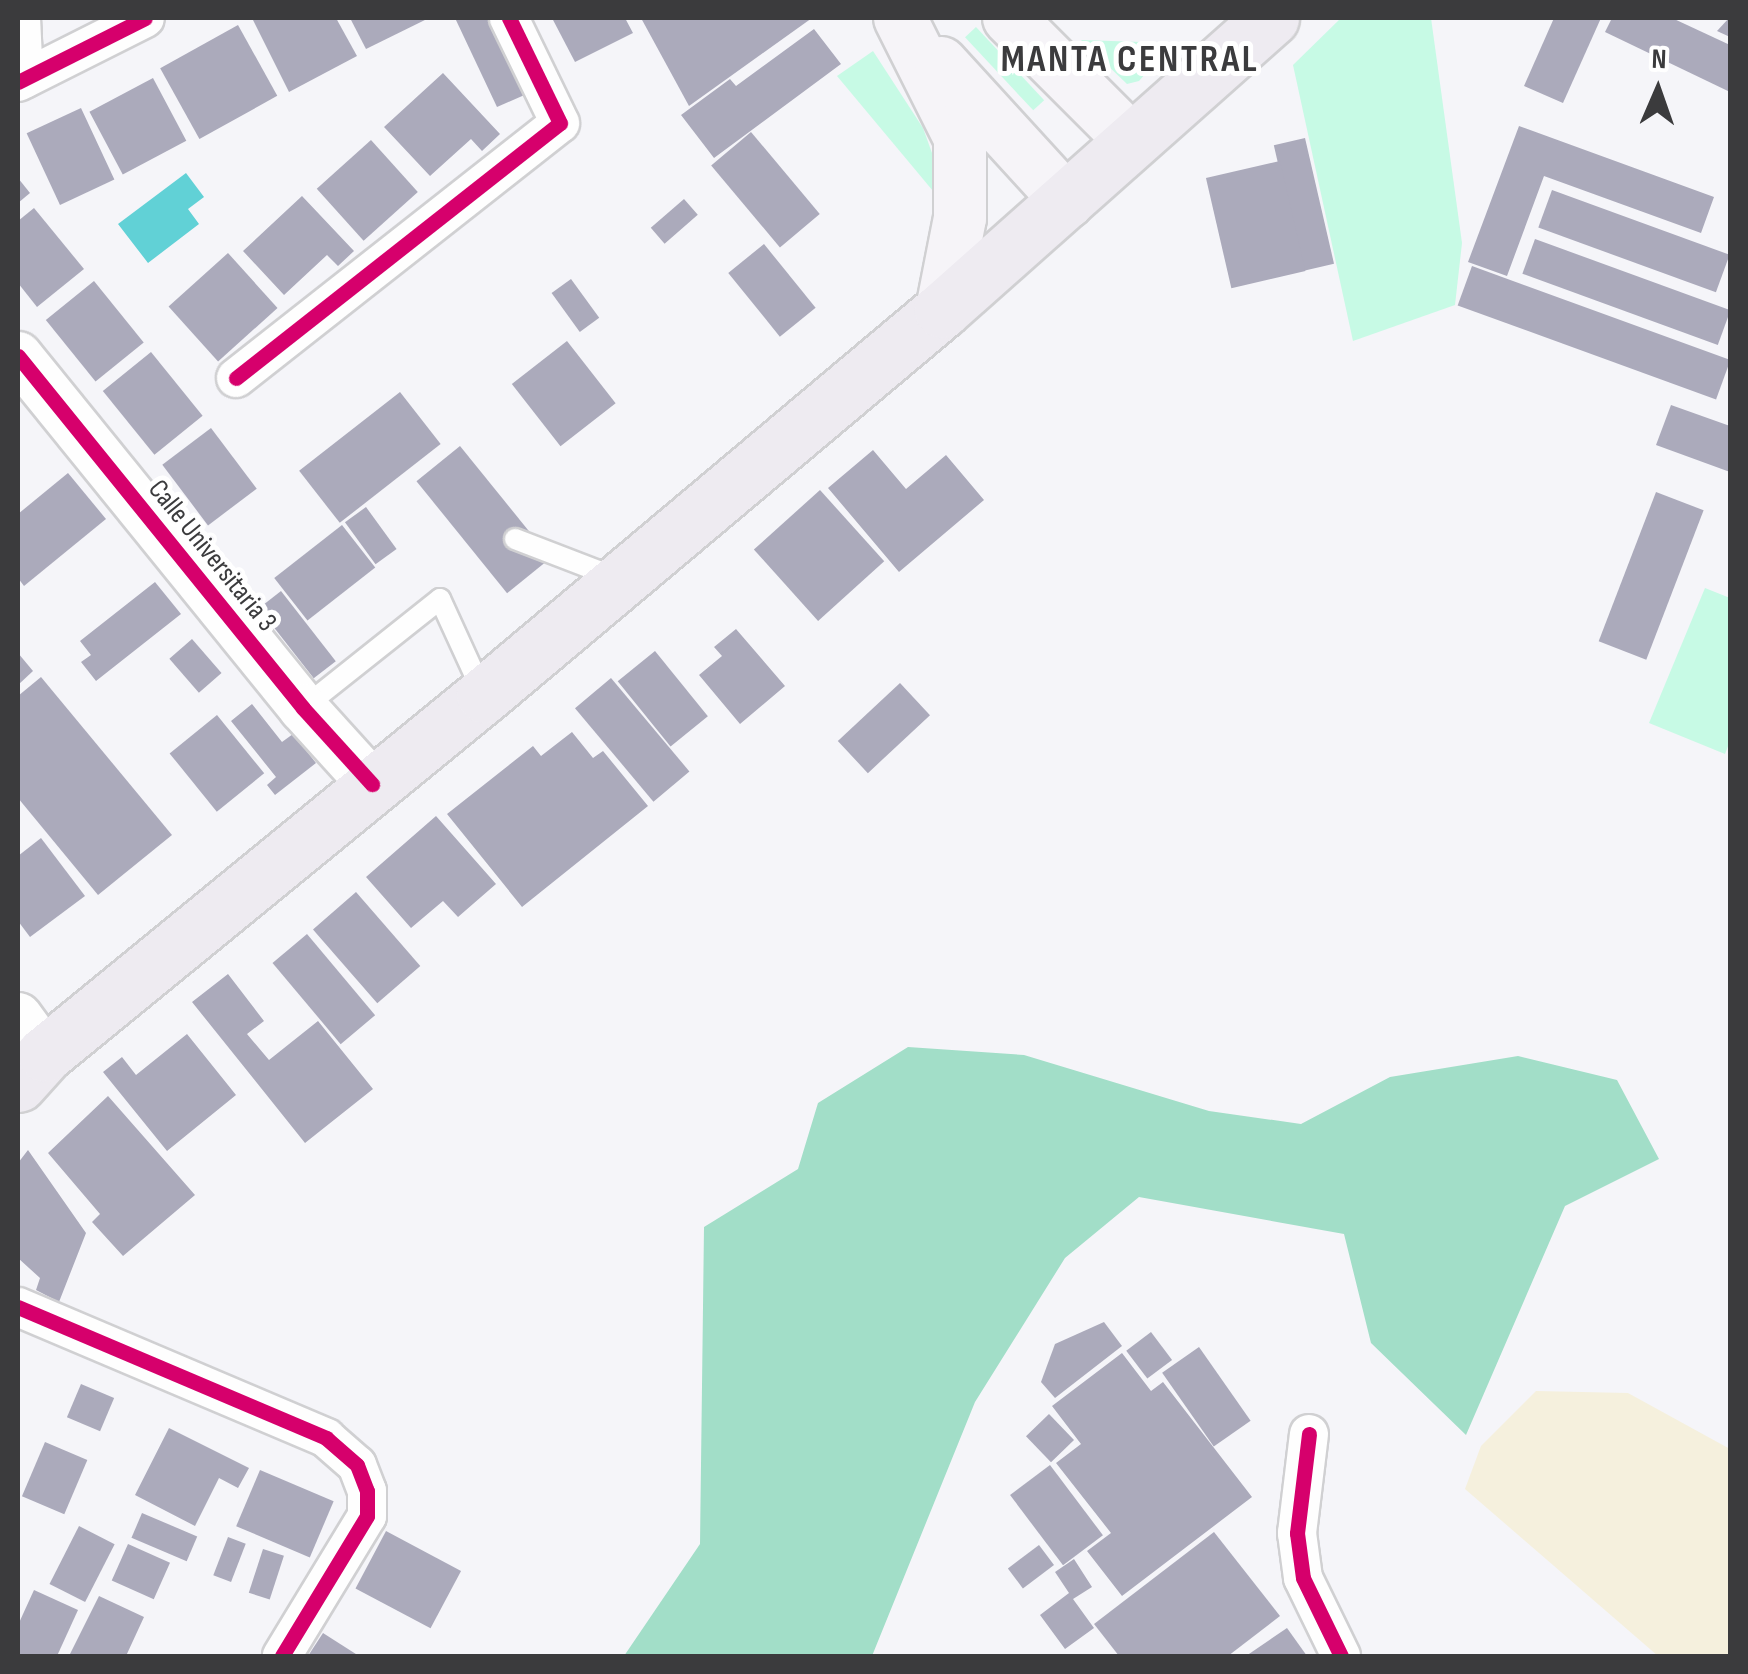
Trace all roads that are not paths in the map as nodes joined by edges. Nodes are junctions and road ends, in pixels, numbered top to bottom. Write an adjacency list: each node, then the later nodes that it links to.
1 (21, 18): 7 (street)
2 (144, 18): 7 (street)
3 (509, 18): 12 (street)
4 (899, 18): 9 (main road); 10 (main road)
5 (1009, 18): 8 (main road)
6 (1271, 18): 8 (main road)
7 (20, 80)
8 (1134, 142): 9 (main road)
9 (1068, 202): 10 (main road)
10 (942, 310): 14 (main road)
11 (18, 356): 16 (street, Calle Universitaria 3)
12 (236, 378)
13 (515, 540): 14 (lane)
14 (620, 580): 15 (main road)
15 (484, 695): 16 (lane); 17 (main road)
16 (304, 708): 17 (street, Calle Universitaria 3)
17 (372, 784): 18 (main road)
18 (27, 1052)
19 (18, 1308): 21 (street)
20 (1309, 1434): 22 (street)
21 (282, 1656)
22 (1341, 1656)

